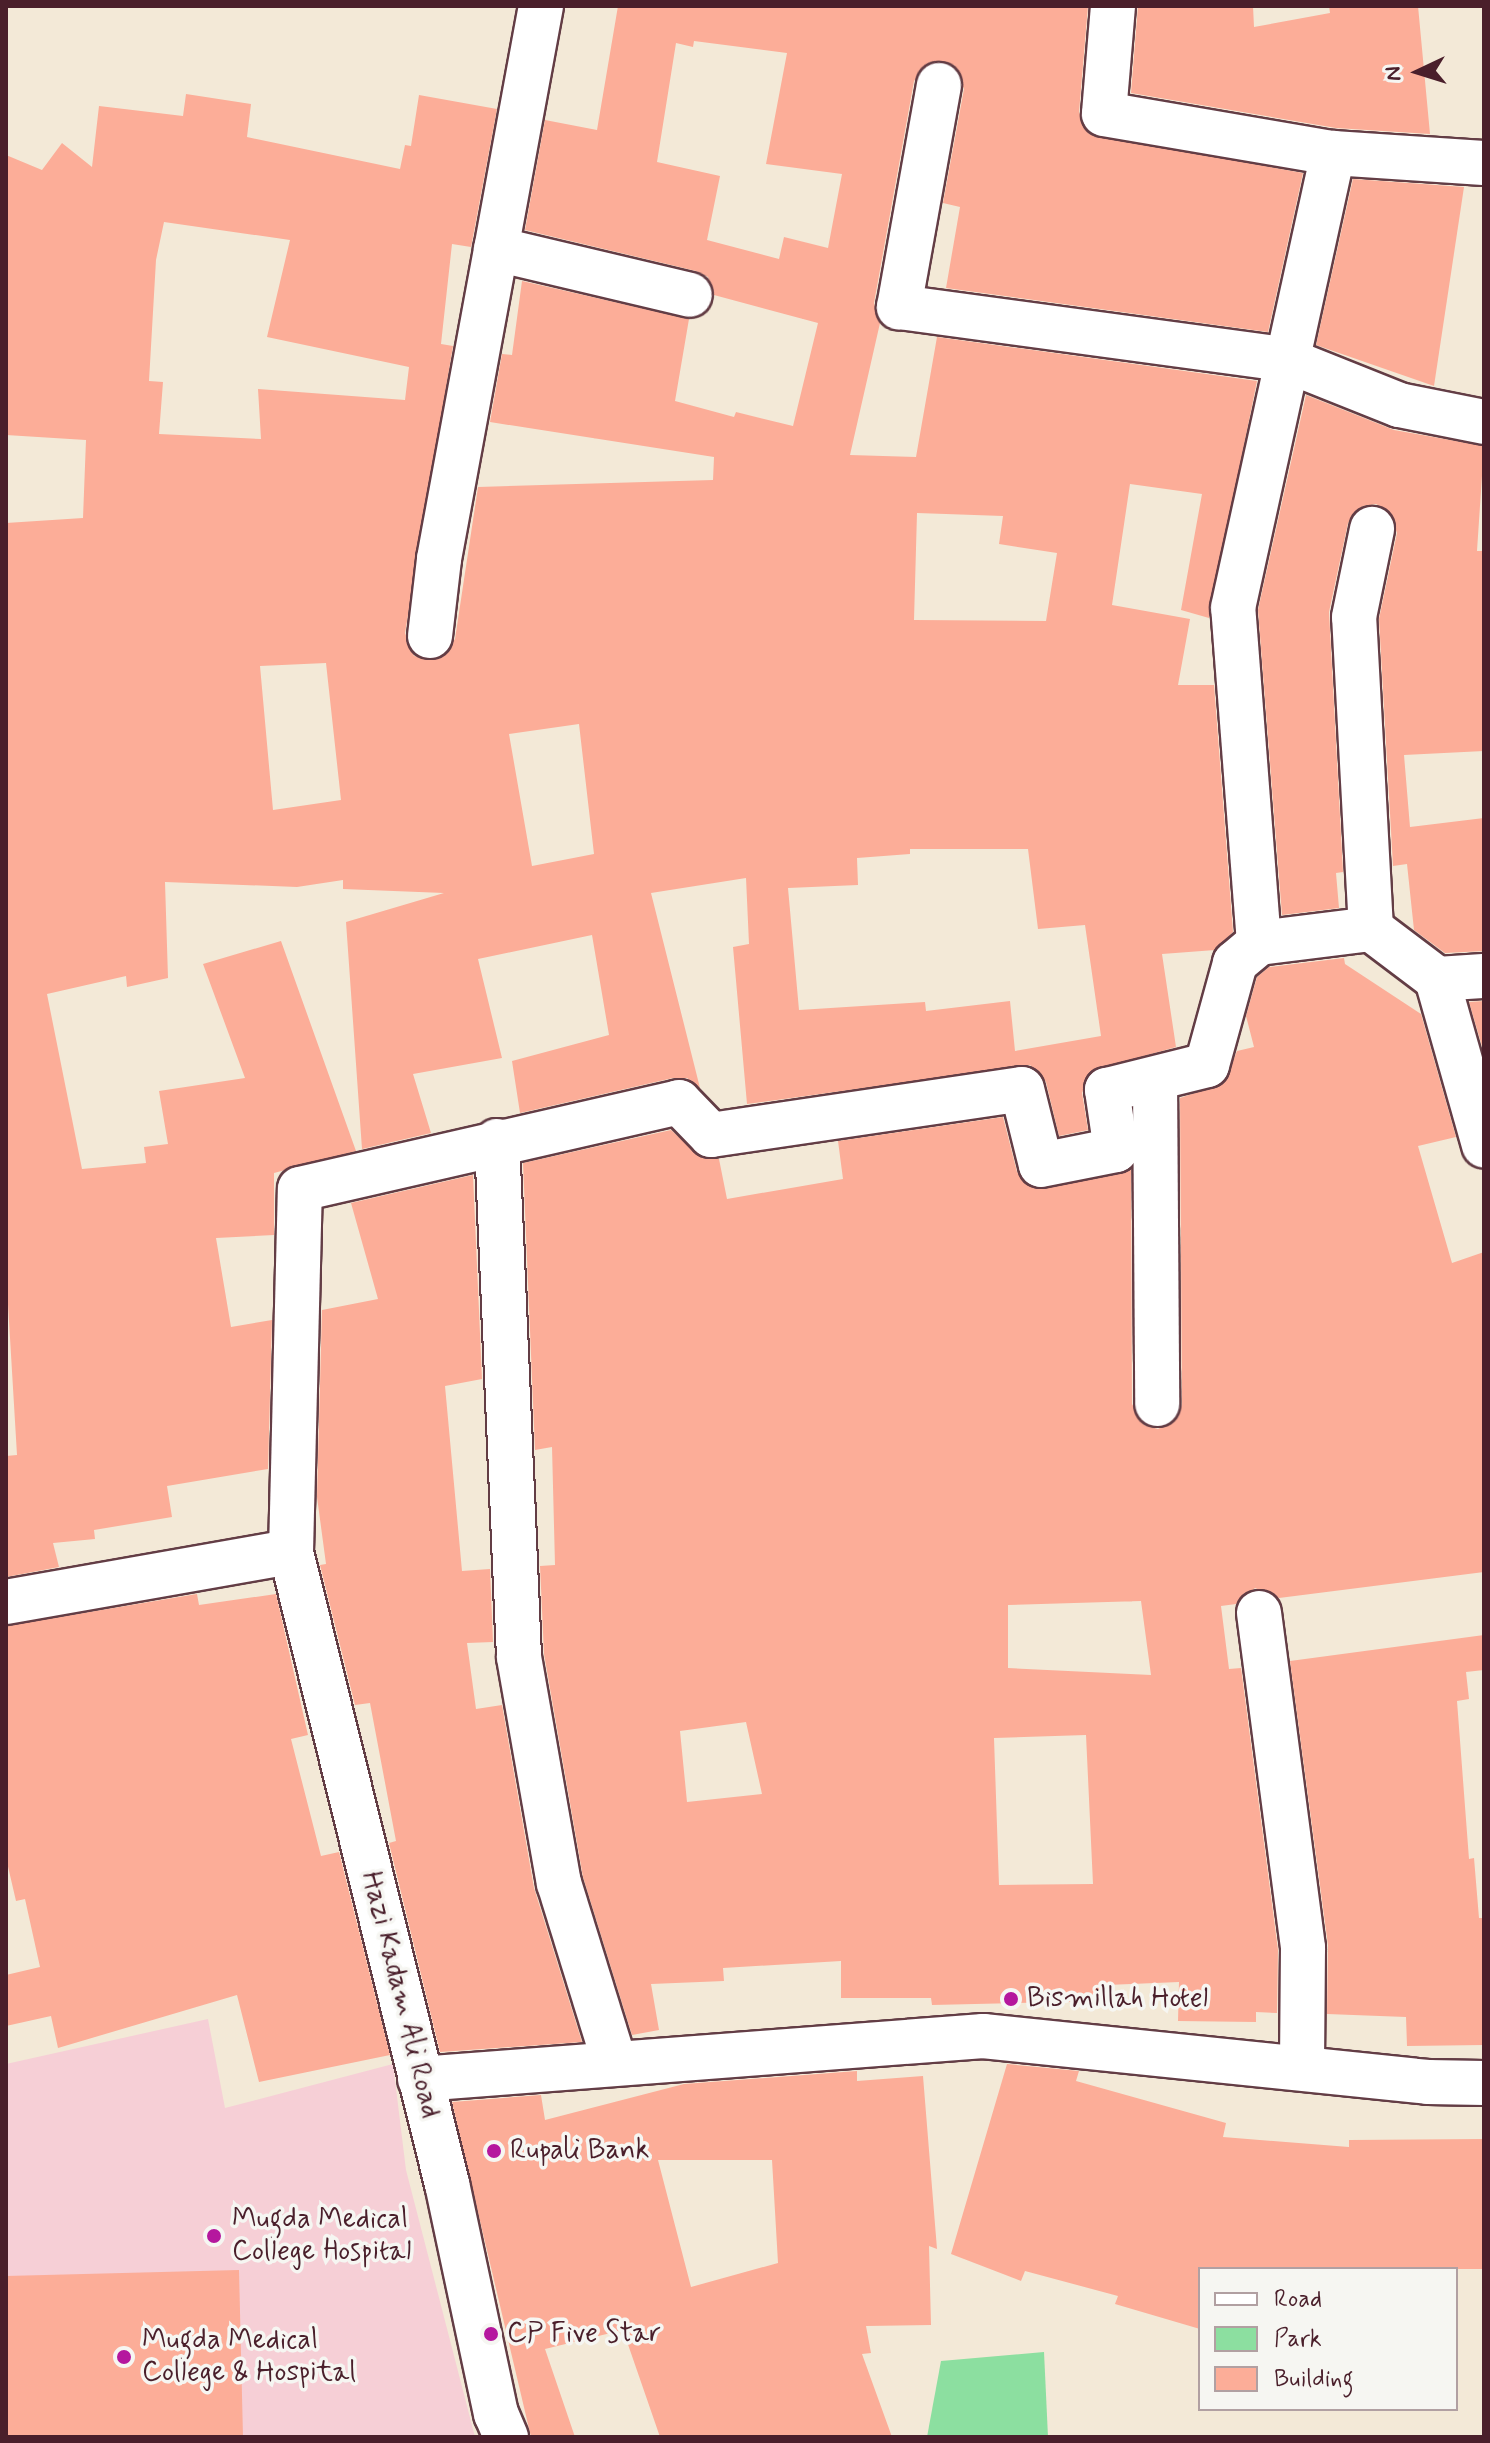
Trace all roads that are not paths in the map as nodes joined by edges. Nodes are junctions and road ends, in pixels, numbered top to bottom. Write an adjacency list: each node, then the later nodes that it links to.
1 (541, 6): 6 (street)
2 (1113, 6): 4 (street)
3 (939, 85): 8 (street)
4 (1333, 153): 5 (street); 8 (street)
5 (1484, 163)
6 (496, 249): 7 (street); 11 (street)
7 (690, 295)
8 (1284, 359): 9 (street); 13 (street)
9 (1484, 422)
10 (1372, 529): 12 (street)
11 (430, 636)
12 (1371, 929): 13 (street); 15 (street)
13 (1259, 943): 16 (street)
14 (1484, 976): 15 (street)
15 (1437, 979): 18 (street)
16 (1155, 1079): 17 (street); 19 (street)
17 (497, 1141): 20 (street, Hazi Kadam Ali Road); 23 (street)
18 (1484, 1145)
19 (1157, 1404)
20 (291, 1552): 21 (street); 25 (street, Hazi Kadam Ali Road)
21 (6, 1602)
22 (1259, 1613): 24 (street)
23 (614, 2061): 24 (street); 25 (street)
24 (1302, 2068): 26 (street)
25 (420, 2079): 27 (street, Hazi Kadam Ali Road)
26 (1484, 2083)
27 (506, 2437)

